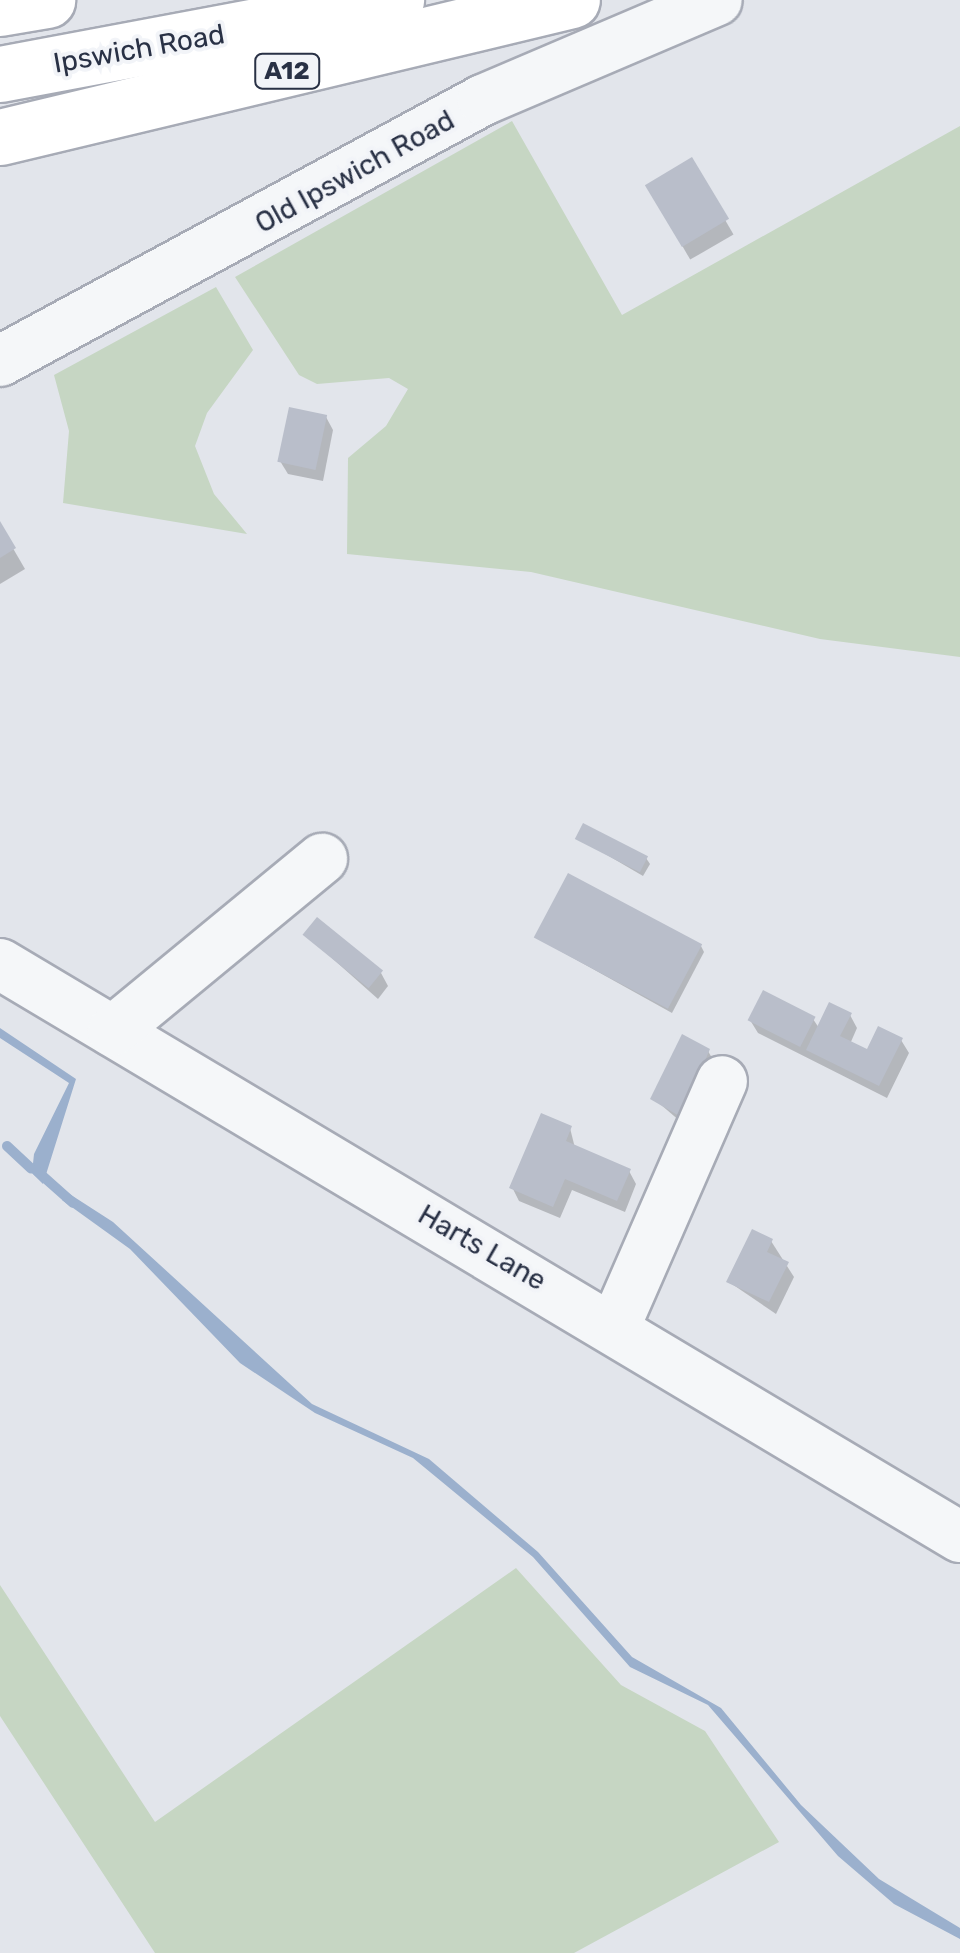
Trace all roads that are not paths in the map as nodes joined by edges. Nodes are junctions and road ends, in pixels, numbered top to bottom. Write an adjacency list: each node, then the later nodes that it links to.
1 (47, 0): 5 (highway)
2 (396, 0): 6 (highway, Ipswich Road / A12)
3 (572, 0): 7 (highway, A12)
4 (717, 0): 8 (street, Old Ipswich Road)
5 (0, 8)
6 (0, 74)
7 (0, 137)
8 (0, 361)
9 (322, 860): 11 (street)
10 (0, 964): 11 (street, Harts Lane)
11 (113, 1031): 13 (street, Harts Lane)
12 (722, 1081): 13 (street)
13 (615, 1326): 14 (street, Harts Lane)
14 (960, 1537)

